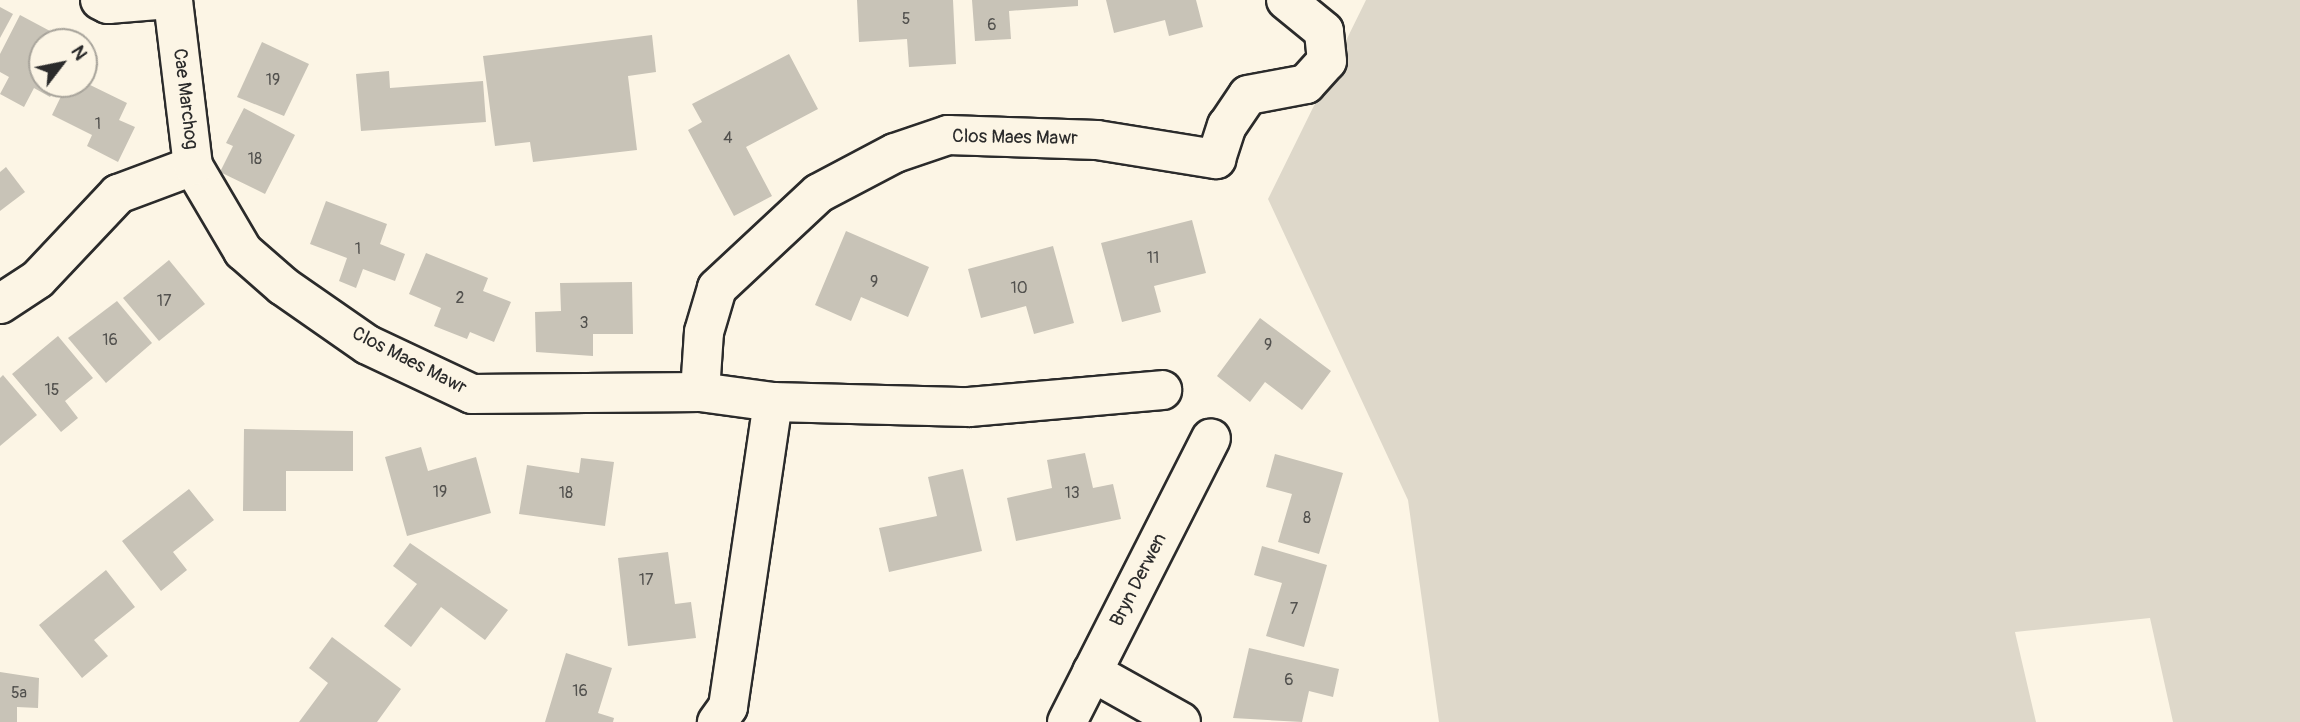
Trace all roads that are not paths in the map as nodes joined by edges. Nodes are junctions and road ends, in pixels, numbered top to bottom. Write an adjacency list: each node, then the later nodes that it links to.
1 (100, 0): 2 (street)
2 (157, 0)
3 (173, 0): 5 (street, Cae Marchog)
4 (1286, 0): 8 (street, Clos Maes Mawr)
5 (193, 166): 6 (street, Cae Marchog); 8 (street, Clos Maes Mawr)
6 (0, 304)
7 (1162, 390): 9 (street, Clos Maes Mawr)
8 (700, 392): 9 (street, Clos Maes Mawr)
9 (774, 402): 12 (street)
10 (1211, 438): 11 (street, Bryn Derwen)
11 (1092, 672): 13 (street, Bryn Derwen); 14 (street)
12 (717, 722)
13 (1067, 722)
14 (1181, 722)

